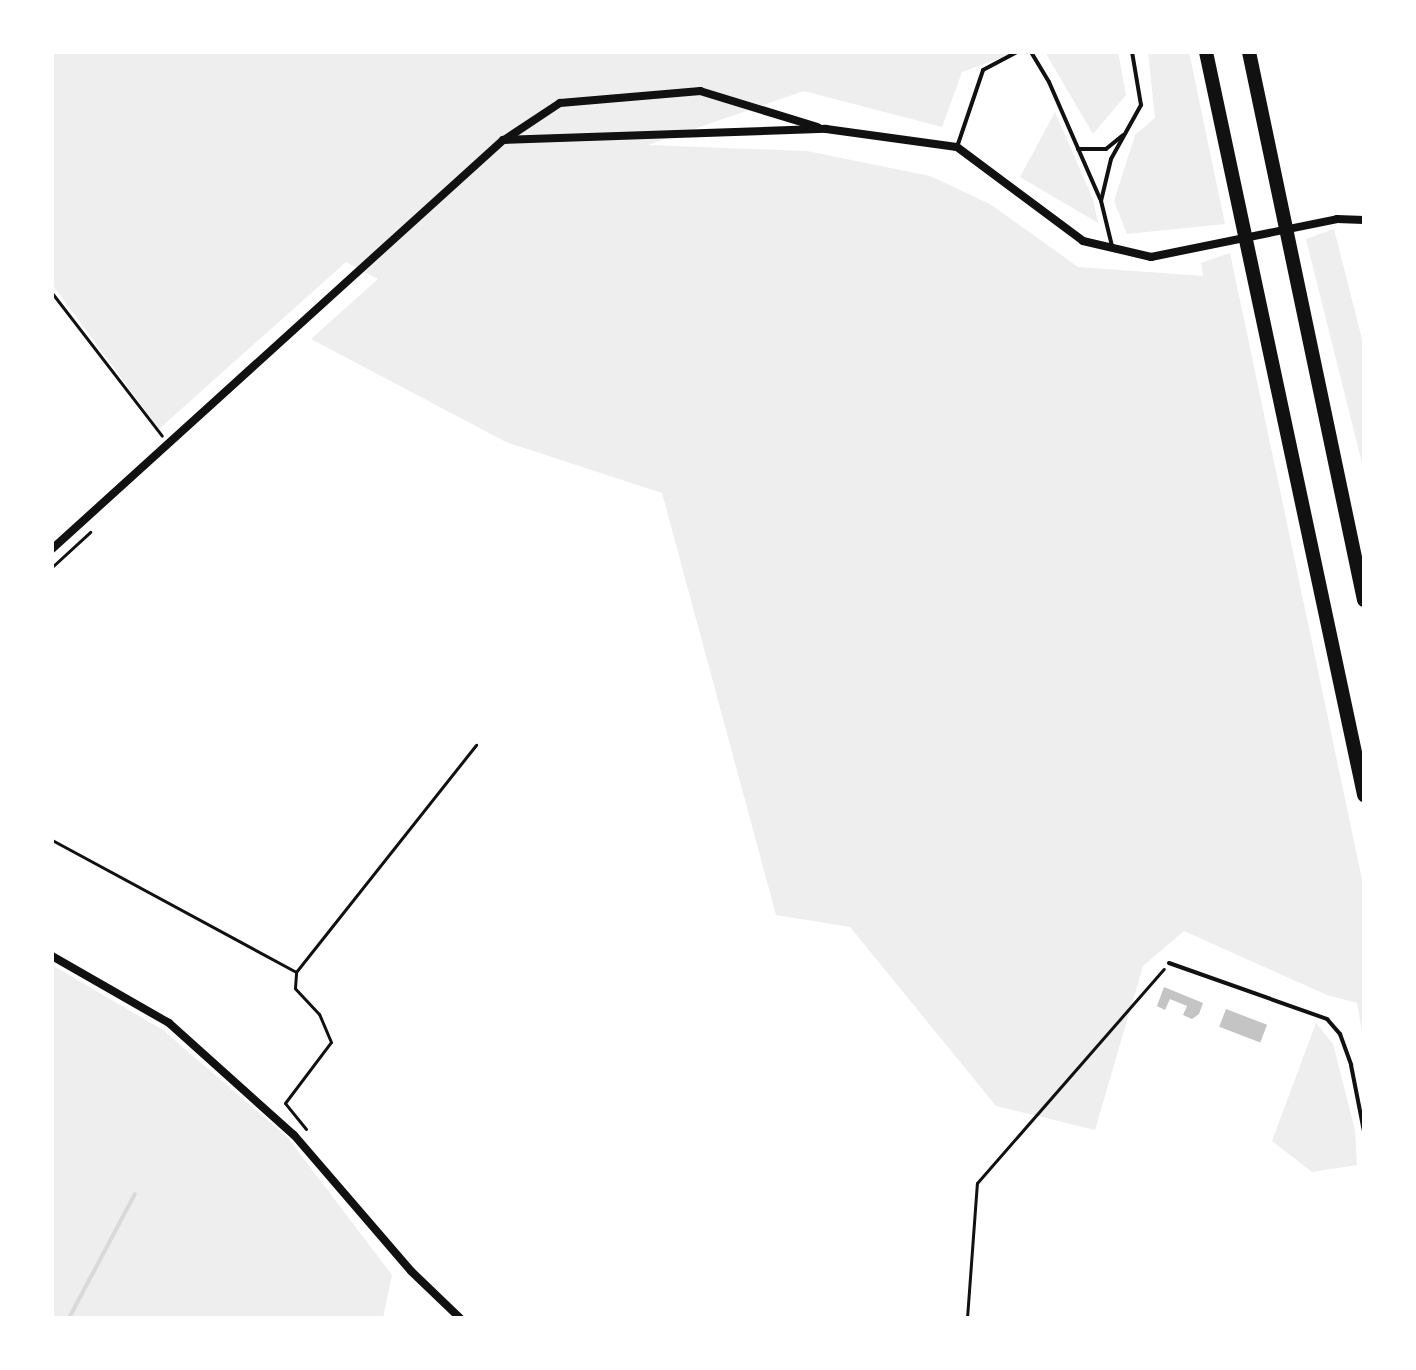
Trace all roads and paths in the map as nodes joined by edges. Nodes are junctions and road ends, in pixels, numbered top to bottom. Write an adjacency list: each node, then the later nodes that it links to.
1 (1017, 52): 9 (lane)
2 (1031, 52): 10 (lane)
3 (1132, 52): 7 (lane)
4 (1206, 52): 19 (highway)
5 (1249, 52): 17 (highway)
6 (826, 129): 8 (street); 8 (street); 9 (street)
7 (1125, 134): 10 (lane); 11 (lane)
8 (503, 140): 15 (street)
9 (957, 147): 13 (street)
10 (1078, 149): 11 (lane)
11 (1101, 201): 13 (lane)
12 (1364, 220): 13 (street)
13 (1113, 248)
14 (52, 293): 15 (path)
15 (168, 444): 16 (street)
16 (52, 549)
17 (1364, 600)
18 (476, 745): 23 (path)
19 (1364, 795)
20 (52, 840): 23 (path)
21 (52, 956): 26 (street)
22 (1169, 963): 25 (lane); 27 (path)
23 (296, 972): 24 (path)
24 (307, 1131)
25 (1364, 1131)
26 (460, 1318)
27 (967, 1318)

